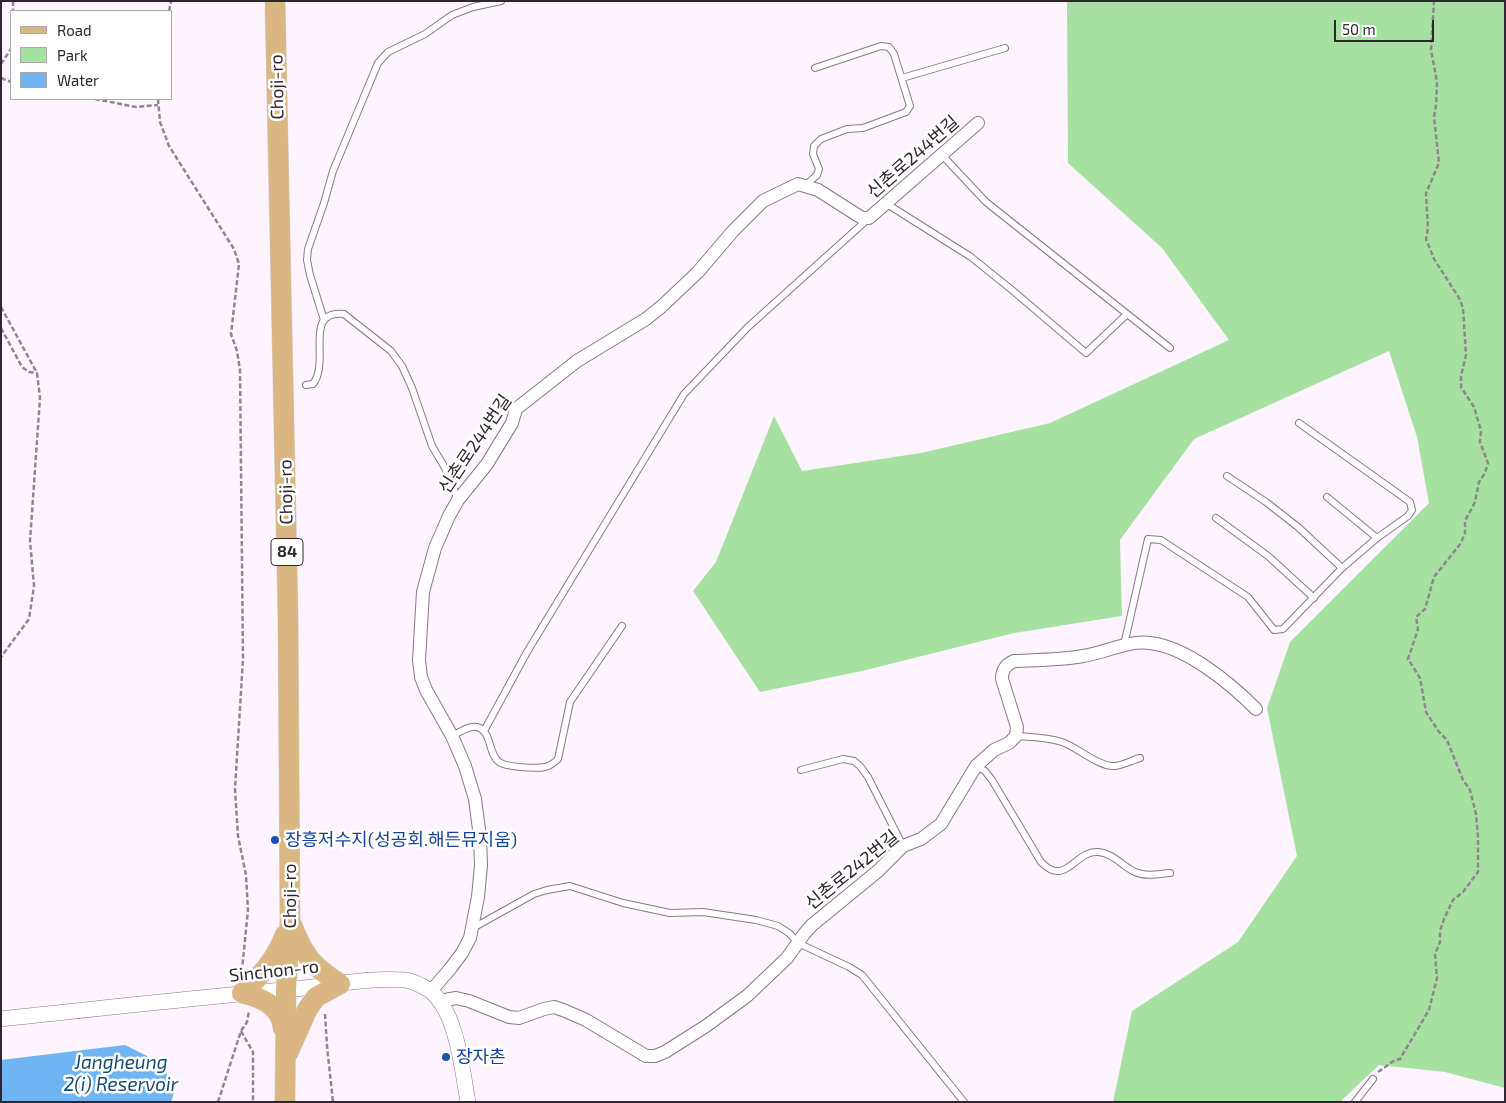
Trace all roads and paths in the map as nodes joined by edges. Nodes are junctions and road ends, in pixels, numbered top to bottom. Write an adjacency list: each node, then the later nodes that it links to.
1 (275, 1): 44 (main road, Choji-ro / 84)
2 (500, 1): 19 (lane)
3 (1434, 1): 54 (path)
4 (1005, 48): 8 (lane)
5 (10, 50): 6 (path)
6 (1, 64)
7 (815, 68): 8 (lane)
8 (902, 78): 14 (lane)
9 (100, 100): 11 (path)
10 (158, 100): 11 (path)
11 (158, 105): 49 (path)
12 (978, 123): 13 (street, 신촌로244번길)
13 (941, 154): 15 (street, 신촌로244번길); 18 (lane)
14 (805, 186): 16 (street, 신촌로244번길); 27 (street, 신촌로244번길)
15 (887, 204): 16 (street, 신촌로244번길); 18 (lane)
16 (869, 218): 36 (lane)
17 (1, 307): 22 (path)
18 (1127, 314): 21 (lane)
19 (324, 320): 23 (lane); 27 (lane)
20 (1, 328): 22 (path)
21 (1170, 348)
22 (37, 373): 34 (path)
23 (306, 385)
24 (1299, 423): 29 (lane)
25 (1227, 476): 30 (lane)
26 (1327, 497): 29 (lane)
27 (458, 500): 37 (street, 신촌로244번길)
28 (1216, 518): 31 (lane)
29 (1377, 538): 30 (lane)
30 (1342, 568): 31 (lane)
31 (1314, 598): 33 (lane)
32 (622, 626): 36 (lane)
33 (1124, 645): 35 (street); 38 (street)
34 (1, 657)
35 (1256, 709)
36 (484, 731): 37 (lane)
37 (452, 736): 45 (street, 신촌로244번길)
38 (1016, 736): 39 (lane); 40 (street, 신촌로242번길)
39 (1140, 758)
40 (976, 766): 42 (street, 신촌로242번길); 43 (lane)
41 (801, 770): 42 (lane)
42 (903, 846): 46 (street, 신촌로242번길)
43 (1170, 873)
44 (290, 922): 47 (main road); 48 (main road, Choji-ro / 84); 49 (main road)
45 (472, 929): 46 (lane); 50 (street, 신촌로244번길)
46 (798, 943): 50 (street, 신촌로242번길); 60 (lane)
47 (334, 986): 48 (street, Sinchon-ro); 50 (street, Sinchon-ro); 53 (main road); 58 (path)
48 (286, 990): 49 (street, Sinchon-ro); 53 (main road, Choji-ro / 84)
49 (242, 993): 51 (street, Sinchon-ro); 52 (path); 53 (main road)
50 (435, 996): 59 (street)
51 (1, 1019)
52 (241, 1031): 55 (path); 56 (path)
53 (284, 1062): 57 (main road, Choji-ro / 84)
54 (1373, 1079): 61 (lane)
55 (218, 1102)
56 (253, 1102)
57 (285, 1102)
58 (334, 1102)
59 (468, 1102)
60 (964, 1102)
61 (1355, 1102)

